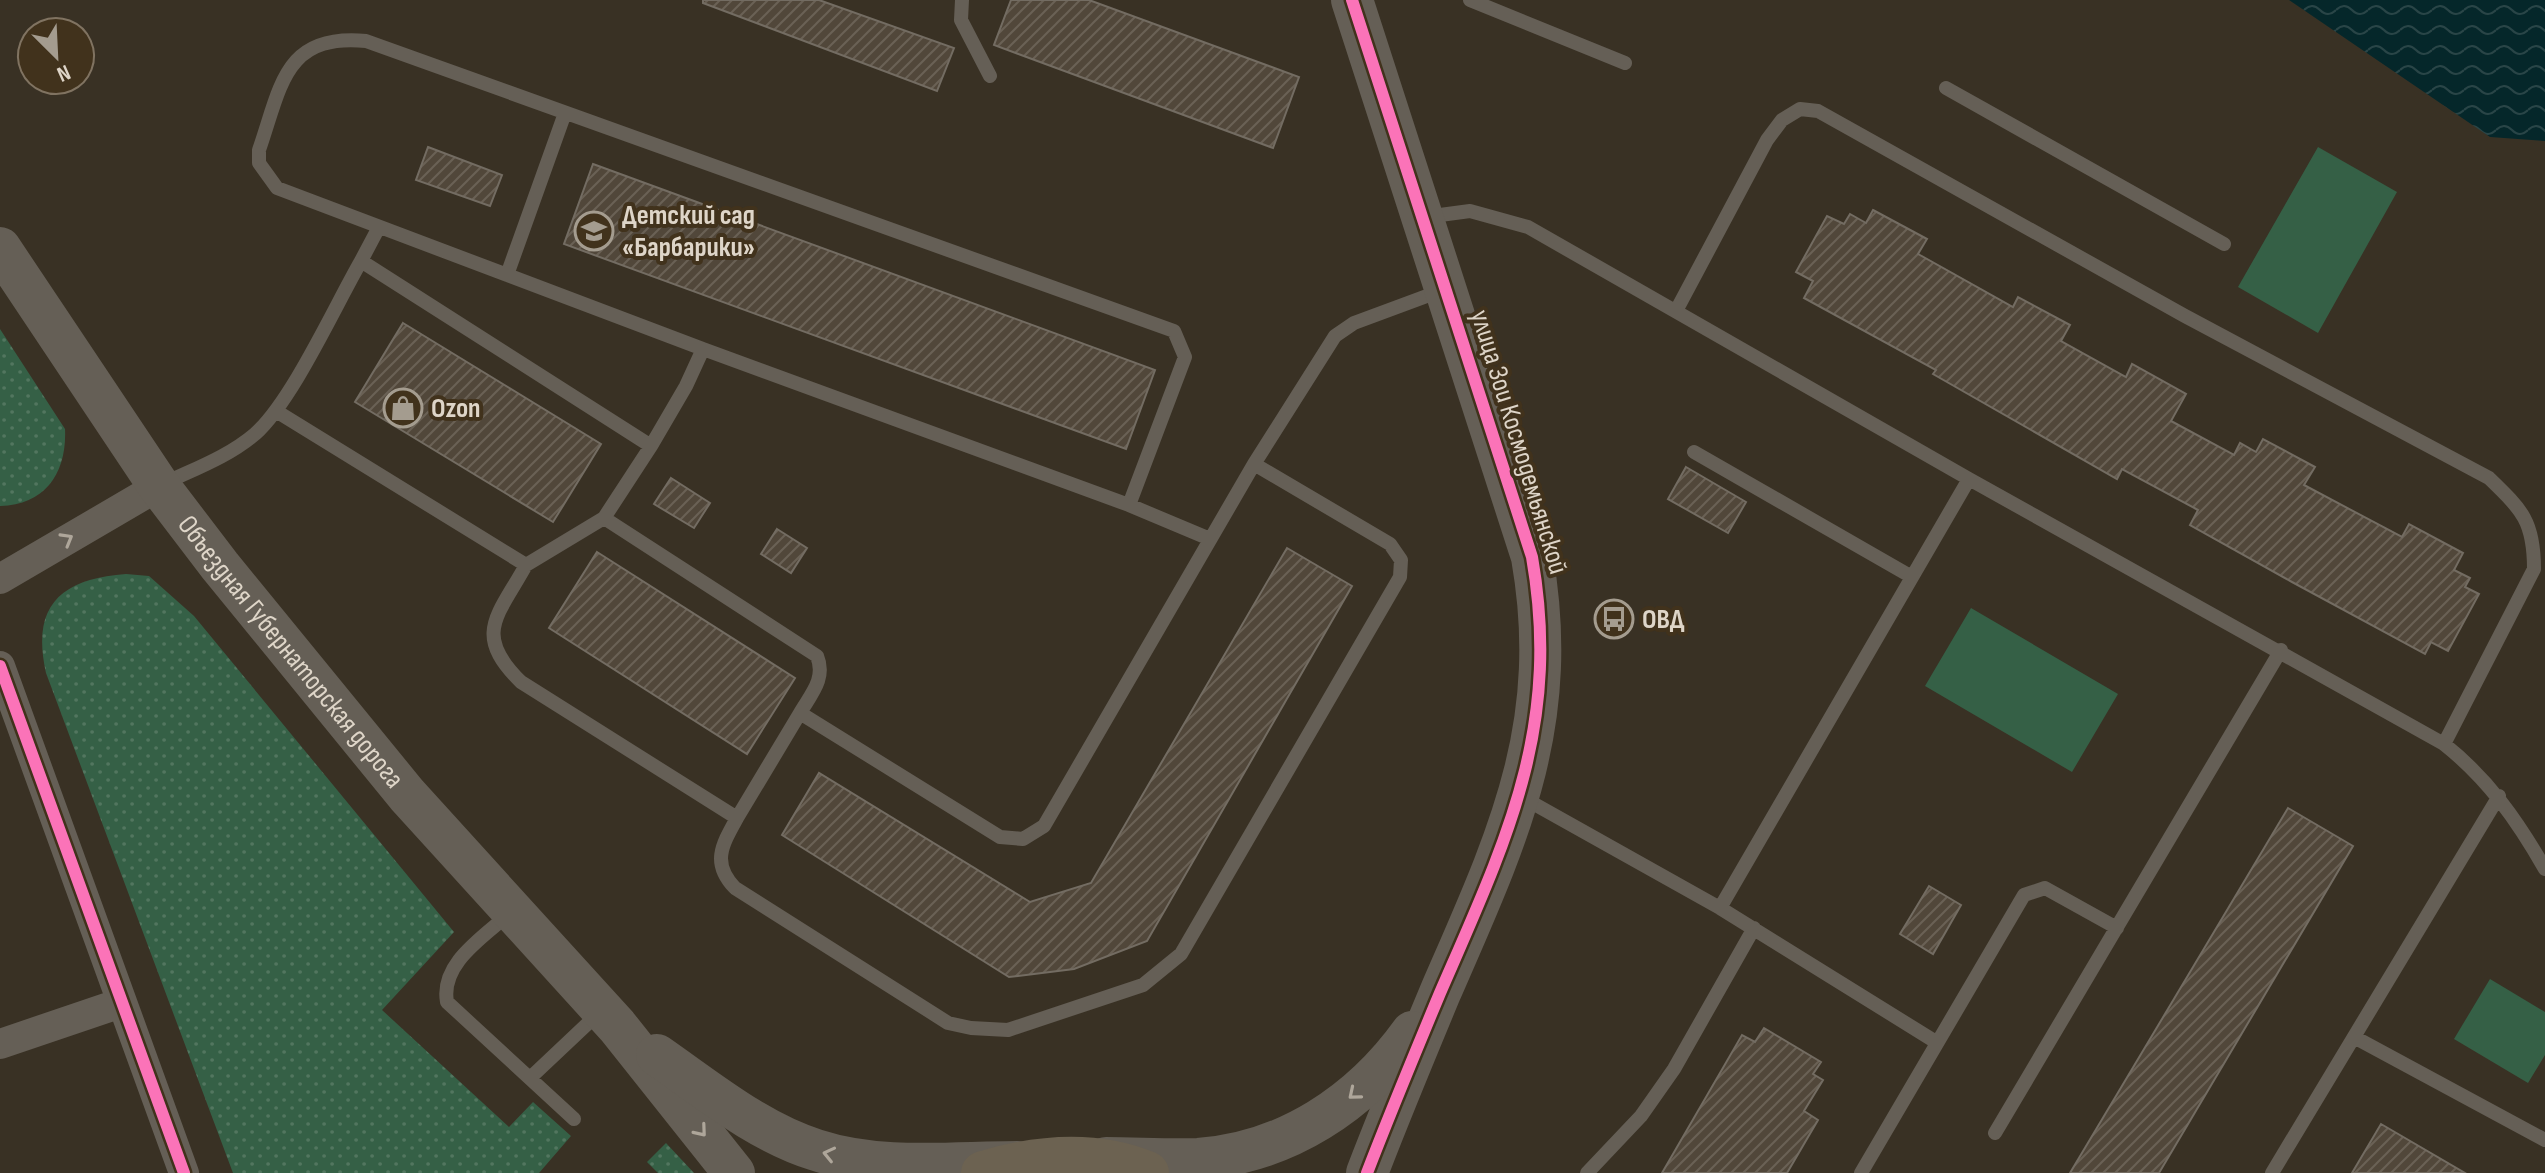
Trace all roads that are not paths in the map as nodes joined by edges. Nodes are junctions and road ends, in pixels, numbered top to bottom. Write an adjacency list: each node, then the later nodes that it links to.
1 (962, 0): 5 (lane)
2 (1352, 0): 8 (street, улица Зои Космодемьянской)
3 (1470, 0): 4 (lane)
4 (1625, 63)
5 (990, 76)
6 (1946, 88): 10 (lane)
7 (565, 113): 9 (lane); 13 (lane); 23 (lane)
8 (1425, 218): 14 (street, улица Зои Космодемьянской); 15 (lane)
9 (379, 227): 12 (lane); 13 (lane)
10 (2224, 244)
11 (0, 248): 22 (street, Объездная Губернаторская дорога)
12 (361, 261): 17 (lane); 18 (lane)
13 (507, 275): 16 (lane)
14 (1447, 289): 20 (lane); 33 (street, улица Зои Космодемьянской)
15 (1676, 311): 21 (lane); 32 (lane)
16 (703, 349): 18 (lane); 23 (lane)
17 (276, 411): 22 (lane); 26 (lane)
18 (651, 446): 24 (lane)
19 (1694, 452): 27 (lane)
20 (1254, 464): 25 (lane); 35 (lane)
21 (1969, 479): 27 (lane); 29 (lane)
22 (159, 486): 28 (street, one-way to 22); 38 (street, Объездная Губернаторская дорога)
23 (1129, 505): 25 (lane)
24 (604, 518): 26 (lane); 31 (lane)
25 (1210, 539): 31 (lane)
26 (526, 565): 35 (lane)
27 (1912, 577): 37 (lane)
28 (0, 579)
29 (2281, 650): 32 (lane); 40 (lane)
30 (0, 666): 42 (street)
31 (800, 713): 35 (lane)
32 (2444, 744): 34 (lane)
33 (1518, 795): 37 (lane); 41 (street, улица Зои Космодемьянской)
34 (2499, 796): 36 (lane); 44 (lane)
35 (737, 818)
36 (2545, 869)
37 (1720, 908): 39 (lane)
38 (510, 912): 43 (street, Объездная Губернаторская дорога); 47 (lane)
39 (1754, 928): 45 (lane); 57 (lane)
40 (2117, 928): 45 (lane); 49 (lane)
41 (1441, 992): 51 (street, one-way to 51); 56 (street)
42 (121, 1003): 46 (street); 53 (street)
43 (610, 1018): 47 (lane); 52 (street, one-way to 43); 54 (street, one-way to 54)
44 (2354, 1037): 50 (lane); 59 (lane)
45 (1936, 1042): 58 (lane)
46 (0, 1044)
47 (530, 1078): 48 (lane)
48 (574, 1119)
49 (1995, 1133)
50 (2545, 1140)
51 (1072, 1158): 52 (main road); 55 (main road)
52 (1001, 1168)
53 (184, 1173)
54 (734, 1173)
55 (1147, 1173)
56 (1367, 1173)
57 (1587, 1173)
58 (1861, 1173)
59 (2272, 1173)

